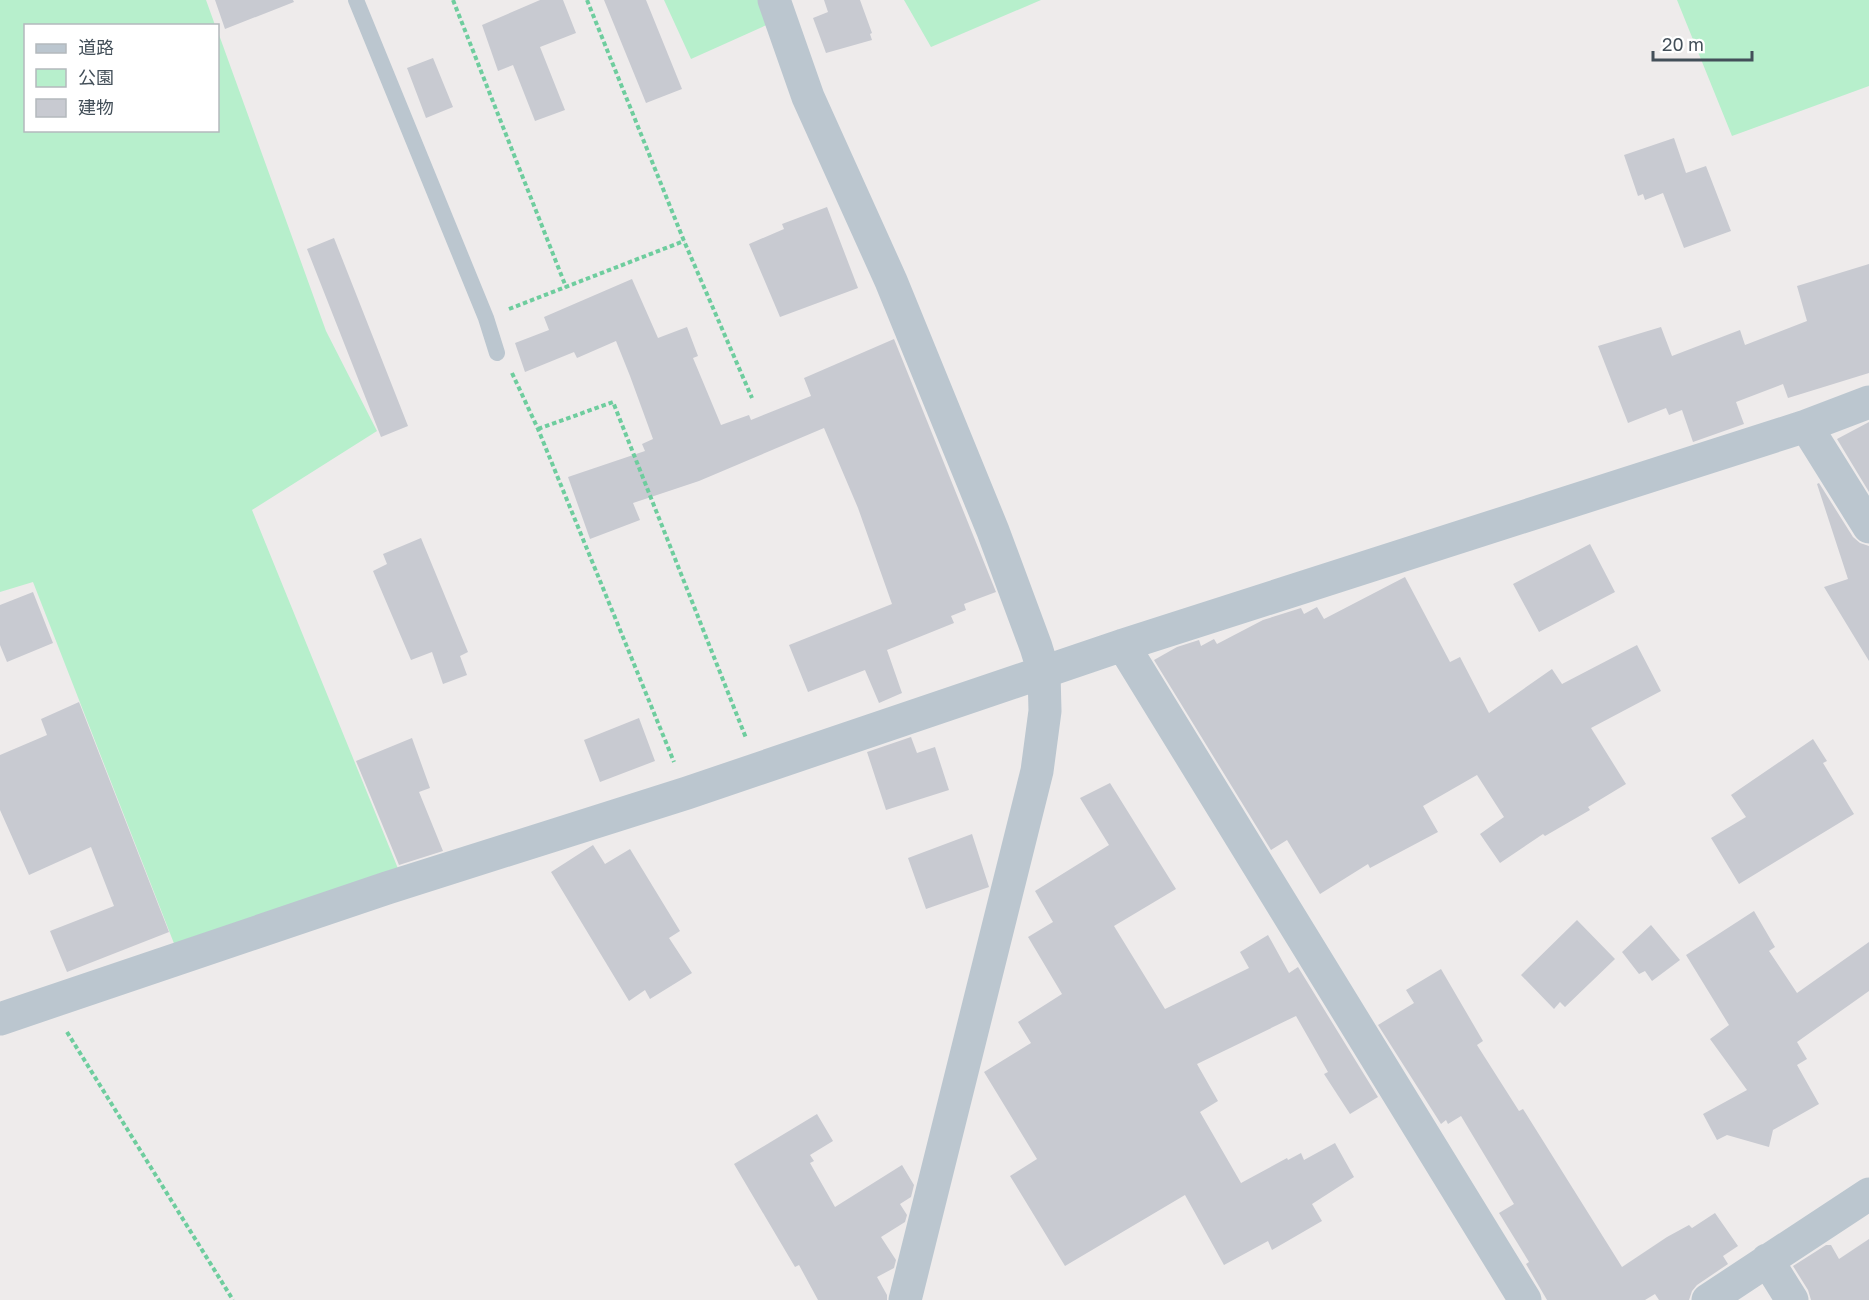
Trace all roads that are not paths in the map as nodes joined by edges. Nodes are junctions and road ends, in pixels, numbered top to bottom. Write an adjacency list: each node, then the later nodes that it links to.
1 (356, 0): 3 (lane)
2 (774, 0): 8 (street)
3 (497, 353)
4 (1869, 402): 5 (street)
5 (1806, 426): 6 (street); 7 (street)
6 (1869, 527)
7 (1123, 645): 8 (street); 13 (street)
8 (1044, 673): 9 (street); 12 (street)
9 (0, 1019)
10 (1869, 1194): 11 (street)
11 (1767, 1260): 14 (street); 15 (street)
12 (905, 1300)
13 (1525, 1300)
14 (1708, 1300)
15 (1792, 1300)

